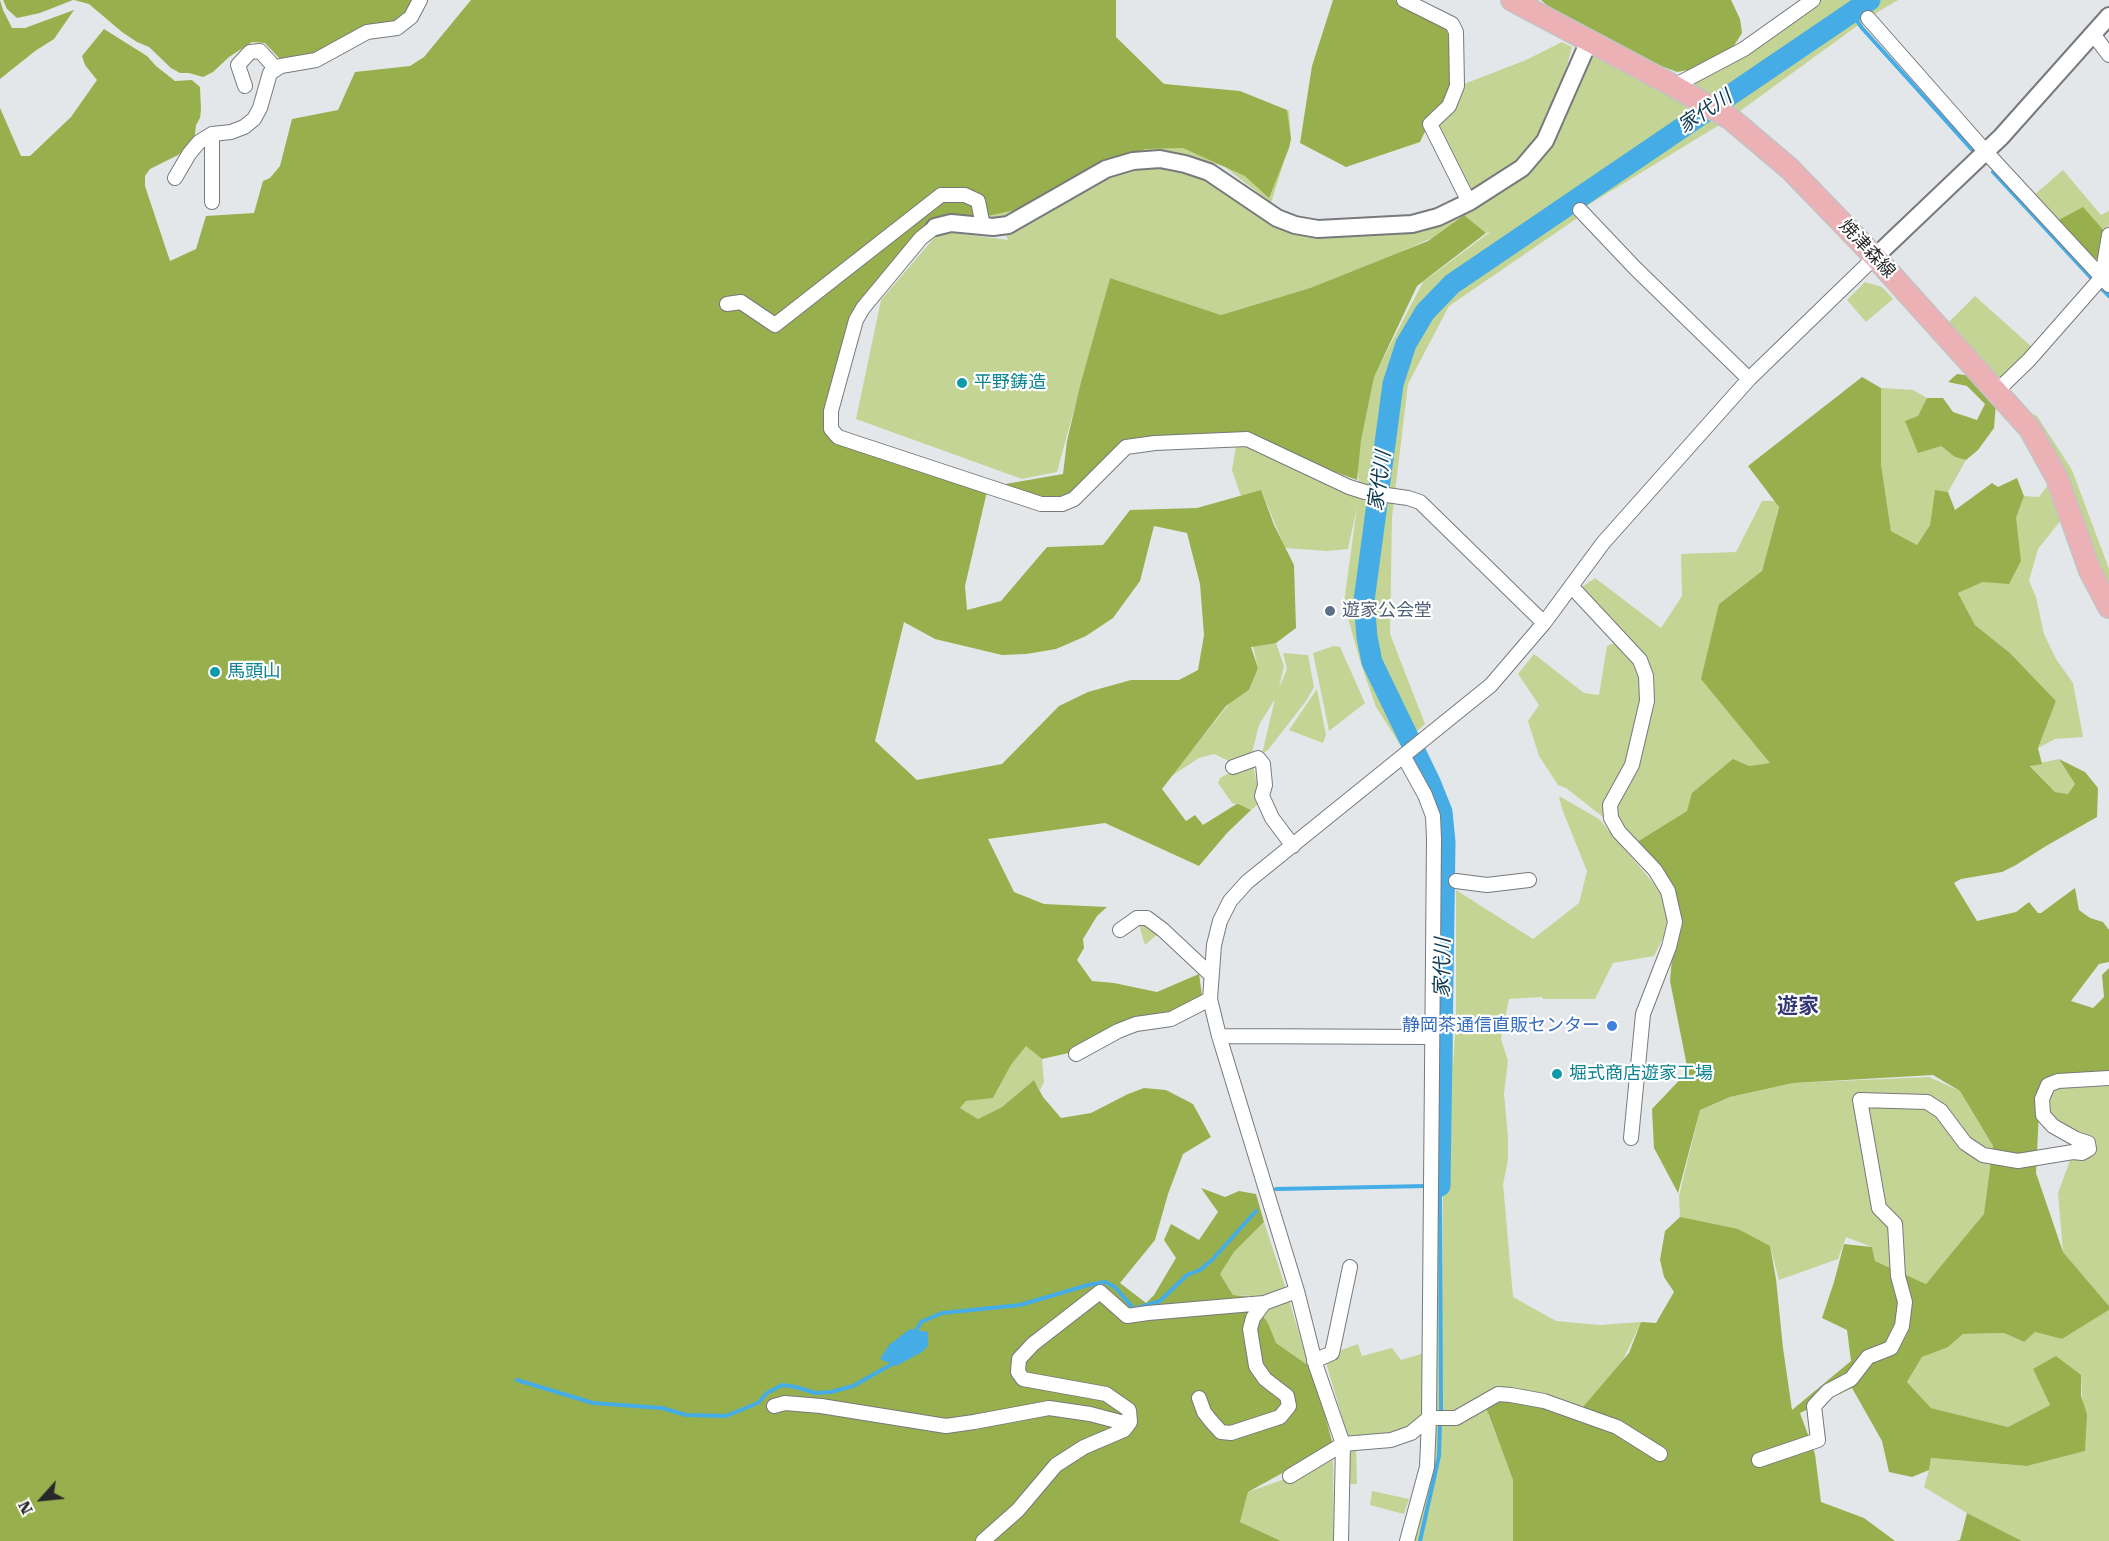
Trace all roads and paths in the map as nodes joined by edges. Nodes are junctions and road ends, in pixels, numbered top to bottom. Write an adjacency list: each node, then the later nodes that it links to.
1 (420, 0): 10 (street)
2 (1404, 0): 17 (street)
3 (1512, 0): 8 (main road, 焼津森線)
4 (1813, 0): 12 (street)
5 (2109, 16): 7 (street)
6 (1869, 18): 14 (street)
7 (2093, 34): 9 (street); 14 (street)
8 (1589, 41): 12 (main road, 焼津森線); 17 (street)
9 (2109, 55)
10 (276, 69): 11 (street); 13 (street)
11 (245, 86)
12 (1674, 86): 22 (main road, 焼津森線)
13 (212, 134): 15 (street); 16 (street)
14 (1986, 152): 22 (street); 23 (street)
15 (175, 178)
16 (212, 202)
17 (1469, 202): 19 (street)
18 (1580, 210): 25 (street)
19 (983, 226): 20 (street); 24 (street)
20 (935, 227): 29 (street)
21 (2109, 236): 23 (street)
22 (1875, 257): 25 (street); 26 (main road, 焼津森線)
23 (2100, 283): 26 (street)
24 (727, 304)
25 (1749, 379): 27 (street)
26 (1997, 391): 28 (main road, 焼津森線)
27 (1572, 587): 29 (street); 42 (street)
28 (2109, 607)
29 (1544, 623): 30 (street)
30 (1404, 757): 32 (street); 39 (street)
31 (1233, 767): 32 (street)
32 (1293, 846): 36 (street)
33 (1530, 880): 34 (street)
34 (1456, 881)
35 (1120, 930): 36 (street)
36 (1211, 975): 37 (street)
37 (1210, 999): 38 (street); 40 (street)
38 (1219, 1036): 39 (street); 44 (street)
39 (1432, 1037): 49 (street)
40 (1076, 1054)
41 (2109, 1078): 53 (street)
42 (1631, 1138)
43 (1350, 1267): 46 (street)
44 (1297, 1291): 45 (street); 46 (street)
45 (1264, 1303): 47 (street); 50 (street)
46 (1314, 1361): 51 (street)
47 (1199, 1398)
48 (774, 1406): 50 (street)
49 (1432, 1418): 51 (street); 52 (street); 57 (street)
50 (1128, 1425): 55 (street)
51 (1343, 1444): 54 (street); 56 (street)
52 (1660, 1454)
53 (1759, 1460)
54 (1290, 1476)
55 (983, 1541)
56 (1341, 1541)
57 (1407, 1541)

